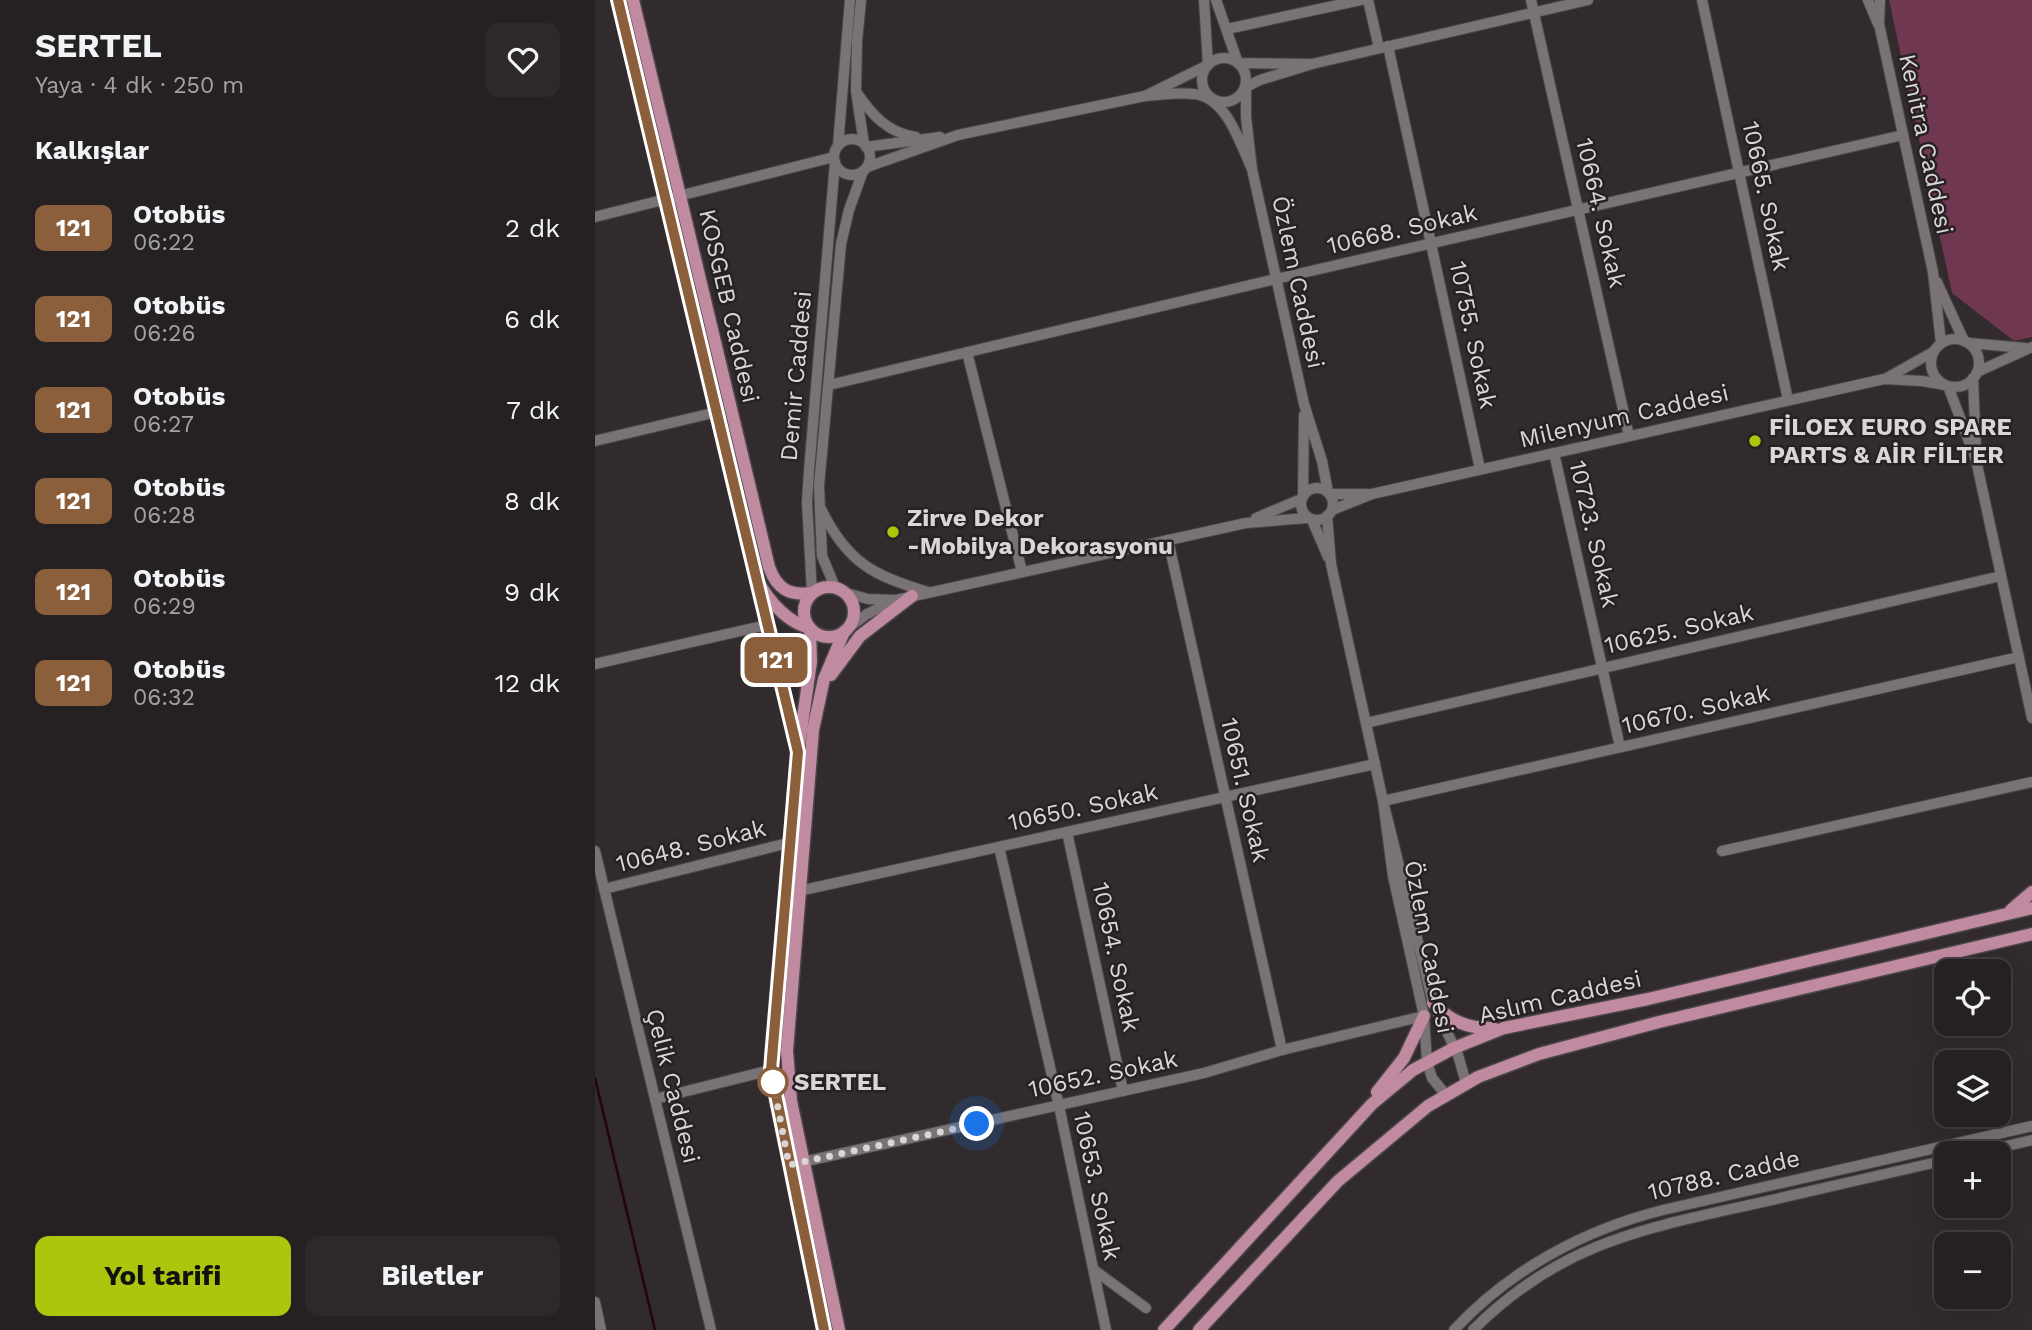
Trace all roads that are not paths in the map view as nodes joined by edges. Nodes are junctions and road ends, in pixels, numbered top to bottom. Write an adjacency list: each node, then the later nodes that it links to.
1 (618, 0): 35 (main road, KOSGEB Caddesi)
2 (633, 0): 34 (main road, KOSGEB Caddesi)
3 (850, 0): 29 (street)
4 (861, 0): 22 (street)
5 (1204, 0): 20 (street)
6 (1216, 0): 16 (street)
7 (1361, 0): 16 (street)
8 (1368, 0): 17 (street, 10755. Sokak)
9 (1531, 0): 14 (street, 10664. Sokak)
10 (1588, 0): 14 (street)
11 (1702, 0): 33 (street, 10665. Sokak)
12 (1867, 0): 15 (street)
13 (1879, 0): 15 (street)
14 (1534, 12): 17 (street); 36 (street, 10664. Sokak)
15 (1879, 24): 26 (street, Kenitra Caddesi)
16 (1227, 29): 18 (street)
17 (1384, 47): 19 (street); 38 (street, 10755. Sokak)
18 (1238, 63): 19 (street); 20 (street); 21 (street)
19 (1312, 64): 21 (street)
20 (1208, 65): 23 (street); 24 (street)
21 (1246, 87): 24 (street); 32 (street, Özlem Caddesi)
22 (856, 91): 27 (street); 28 (street)
23 (1145, 96): 24 (street); 25 (street)
24 (1213, 100): 32 (street, Özlem Caddesi)
25 (958, 135): 27 (street); 31 (street)
26 (1903, 135): 33 (street, 10668. Sokak); 39 (street, Kenitra Caddesi)
27 (923, 138): 28 (street)
28 (865, 145): 29 (street); 31 (street)
29 (838, 146): 30 (street)
30 (834, 160): 31 (street); 34 (street); 71 (street, Demir Caddesi)
31 (865, 169): 47 (street, Demir Caddesi)
32 (1252, 169): 40 (street, Özlem Caddesi)
33 (1739, 173): 36 (street, 10668. Sokak); 49 (street, 10665. Sokak)
34 (682, 197): 35 (street); 71 (main road, KOSGEB Caddesi)
35 (668, 200): 37 (street); 51 (main road, KOSGEB Caddesi)
36 (1578, 209): 38 (street, 10668. Sokak); 52 (street, 10664. Sokak)
37 (595, 217)
38 (1432, 243): 40 (street, 10668. Sokak); 56 (street, 10755. Sokak)
39 (1933, 272): 41 (street); 42 (street)
40 (1276, 279): 44 (street, 10668. Sokak); 50 (street, Özlem Caddesi)
41 (1966, 342): 42 (street); 43 (street); 45 (street)
42 (1937, 348): 46 (street); 48 (street)
43 (2029, 348): 45 (street)
44 (967, 352): 47 (street, 10668. Sokak); 66 (street)
45 (1975, 375): 48 (street); 55 (street)
46 (1884, 379): 48 (street); 49 (street, Milenyum Caddesi)
47 (829, 385): 60 (street, Demir Caddesi)
48 (1947, 386): 55 (street)
49 (1788, 400): 52 (street, Milenyum Caddesi)
50 (1304, 404): 57 (street, Özlem Caddesi); 59 (street, Özlem Caddesi)
51 (717, 412): 53 (street); 68 (main road, KOSGEB Caddesi)
52 (1629, 436): 54 (street, Milenyum Caddesi)
53 (595, 441)
54 (1554, 453): 56 (street, Milenyum Caddesi); 79 (street, 10723. Sokak)
55 (1976, 460): 67 (street)
56 (1480, 470): 58 (street, Milenyum Caddesi)
57 (1329, 493): 58 (street); 59 (street); 61 (street)
58 (1372, 494): 61 (street)
59 (1302, 496): 62 (street); 63 (street)
60 (819, 506): 69 (street, Demir Caddesi); 70 (street)
61 (1330, 513): 62 (street); 65 (street, Özlem Caddesi)
62 (1310, 519): 63 (street); 65 (street, Özlem Caddesi)
63 (1246, 523): 64 (street)
64 (1168, 540): 66 (street); 87 (street, 10651. Sokak)
65 (1331, 564): 82 (street, Özlem Caddesi)
66 (1022, 572): 70 (street)
67 (2001, 576): 77 (street); 79 (street, 10625. Sokak)
68 (757, 580): 74 (main road, KOSGEB Caddesi); 75 (main road, KOSGEB Caddesi)
69 (840, 590): 71 (main road); 73 (street); 76 (main road)
70 (929, 592): 72 (street)
71 (812, 593): 75 (main road)
72 (912, 596): 73 (street); 80 (main road)
73 (896, 600): 76 (street)
74 (767, 625): 78 (street); 84 (main road, KOSGEB Caddesi)
75 (810, 628): 76 (main road); 84 (main road, KOSGEB Caddesi)
76 (846, 630): 80 (main road)
77 (2019, 657): 81 (street); 83 (street, 10670. Sokak)
78 (595, 664)
79 (1602, 668): 82 (street, 10625. Sokak); 83 (street, 10723. Sokak)
80 (819, 696): 95 (main road)
81 (2032, 718)
82 (1366, 723): 85 (street, Özlem Caddesi)
83 (1620, 747): 88 (street, 10670. Sokak)
84 (798, 752): 90 (main road, KOSGEB Caddesi)
85 (1375, 764): 87 (street, 10650. Sokak); 88 (street, Özlem Caddesi)
86 (2032, 782): 92 (street)
87 (1225, 797): 89 (street, 10650. Sokak); 104 (street, 10651. Sokak)
88 (1383, 801): 100 (street, Özlem Caddesi); 101 (street, Özlem Caddesi)
89 (1067, 832): 91 (street, 10650. Sokak); 108 (street, 10654. Sokak)
90 (789, 843): 94 (street, 10648. Sokak); 106 (main road, KOSGEB Caddesi)
91 (999, 847): 95 (street, 10650. Sokak); 111 (street, 10653. Sokak)
92 (1722, 850)
93 (595, 851): 94 (street, Çelik Caddesi)
94 (604, 890): 110 (street, Çelik Caddesi)
95 (799, 891): 116 (main road)
96 (2032, 892): 98 (main road)
97 (2032, 908): 98 (main road, Aslım Caddesi)
98 (2004, 915): 102 (main road, Aslım Caddesi)
99 (2032, 934): 107 (main road, Aslım Caddesi)
100 (1433, 1003): 102 (main road); 103 (street, Özlem Caddesi)
101 (1424, 1016): 104 (street, 10652. Sokak); 105 (street, Özlem Caddesi); 112 (main road)
102 (1504, 1028): 103 (main road, Aslım Caddesi)
103 (1454, 1048): 105 (main road, Aslım Caddesi); 107 (street, Özlem Caddesi)
104 (1282, 1050): 108 (street, 10652. Sokak)
105 (1427, 1062): 109 (street, Özlem Caddesi); 112 (main road, Aslım Caddesi)
106 (771, 1070): 110 (street); 118 (main road, KOSGEB Caddesi)
107 (1466, 1083): 109 (main road, Aslım Caddesi)
108 (1123, 1091): 111 (street, 10652. Sokak)
109 (1446, 1095): 128 (main road, Aslım Caddesi)
110 (655, 1099): 123 (street, Çelik Caddesi)
111 (1059, 1105): 116 (street, 10652. Sokak); 119 (street, 10653. Sokak)
112 (1361, 1116): 127 (main road, Aslım Caddesi)
113 (2032, 1126): 129 (street, 10788. Cadde)
114 (2032, 1140): 115 (street)
115 (2011, 1145)
116 (803, 1162): 118 (street, 10652. Sokak); 125 (main road)
117 (1934, 1163): 130 (street, 10788. Cadde)
118 (789, 1165): 124 (main road, KOSGEB Caddesi)
119 (1094, 1270): 121 (street); 126 (street, 10653. Sokak)
120 (595, 1302): 122 (street)
121 (1146, 1308)
122 (601, 1330)
123 (711, 1330)
124 (824, 1330)
125 (838, 1330)
126 (1106, 1330)
127 (1164, 1330)
128 (1199, 1330)
129 (1454, 1330)
130 (1473, 1330)

